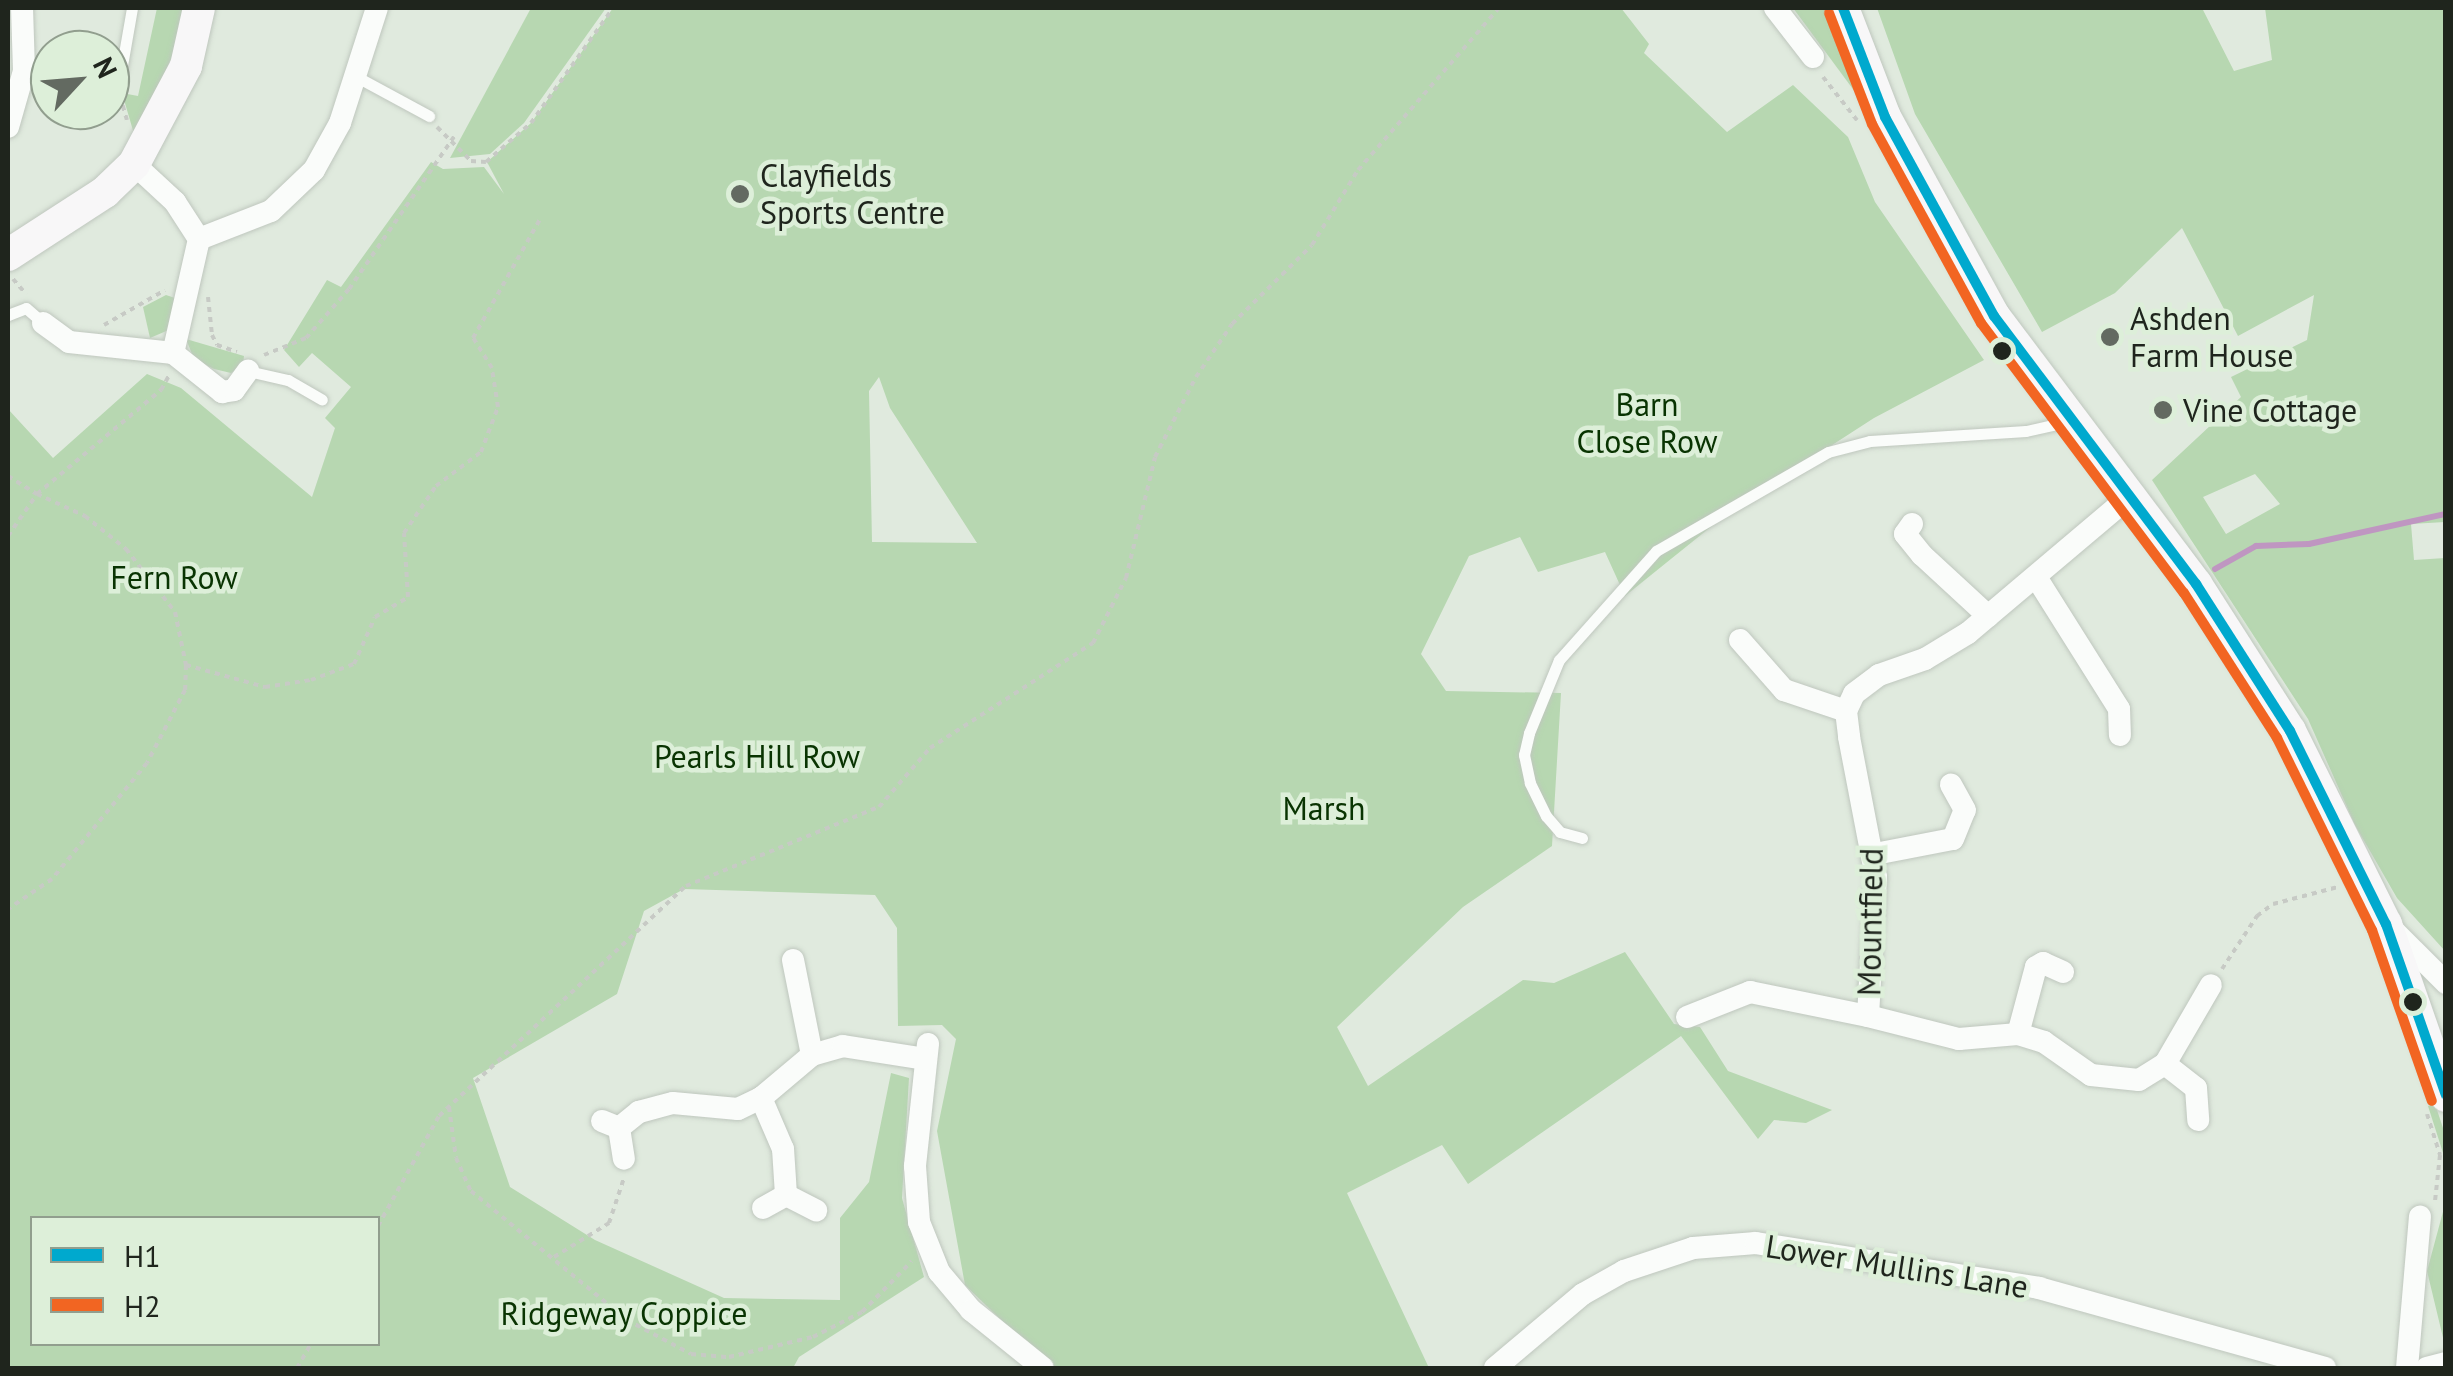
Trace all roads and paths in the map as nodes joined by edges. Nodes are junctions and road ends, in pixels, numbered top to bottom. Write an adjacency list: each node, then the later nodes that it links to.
1 (22, 8): 9 (street)
2 (199, 8): 16 (street)
3 (377, 8): 11 (street)
4 (613, 8): 15 (path)
5 (1499, 8): 59 (path)
6 (1775, 8): 8 (street)
7 (1844, 8): 28 (street)
8 (1817, 66): 14 (path)
9 (24, 71): 10 (lane); 13 (street)
10 (30, 72)
11 (356, 77): 12 (lane); 18 (street)
12 (429, 116): 15 (path)
13 (8, 128)
14 (1866, 134)
15 (454, 137): 26 (path)
16 (134, 164): 18 (street); 19 (street)
17 (540, 219): 37 (path)
18 (198, 240): 25 (street)
19 (8, 255)
20 (172, 283): 24 (path)
21 (207, 288): 26 (path)
22 (8, 315): 23 (lane)
23 (43, 323): 25 (street)
24 (89, 333)
25 (176, 355): 26 (street); 30 (path)
26 (247, 363): 27 (lane)
27 (322, 400)
28 (2070, 422): 31 (street); 41 (lane)
29 (8, 476): 30 (path)
30 (37, 494): 32 (path); 37 (path)
31 (2130, 497): 34 (street); 43 (street)
32 (8, 536)
33 (1883, 543): 35 (street)
34 (2036, 577): 35 (street); 39 (street)
35 (1988, 616): 38 (street)
36 (1740, 640): 38 (street)
37 (186, 665): 44 (path)
38 (1846, 711): 42 (street, Mountfield)
39 (2120, 735)
40 (1952, 785): 42 (street)
41 (1582, 838)
42 (1875, 854): 51 (street, Mountfield)
43 (2367, 882): 45 (street); 50 (path)
44 (8, 909)
45 (2386, 924): 48 (street); 54 (street)
46 (793, 960): 55 (street)
47 (2063, 972): 53 (street)
48 (2446, 983)
49 (2181, 986): 50 (street)
50 (2207, 993): 56 (street)
51 (1868, 1016): 52 (street, Mountfield); 53 (street, Mountfield)
52 (1687, 1017)
53 (2018, 1034): 56 (street, Mountfield)
54 (2439, 1054): 58 (street)
55 (812, 1055): 57 (street); 67 (street)
56 (2165, 1064): 60 (street)
57 (761, 1098): 61 (street); 62 (street)
58 (2435, 1101): 65 (path)
59 (449, 1107): 66 (path); 68 (path)
60 (2198, 1120)
61 (624, 1158): 68 (path)
62 (786, 1195): 63 (street); 64 (street)
63 (763, 1208)
64 (816, 1210)
65 (2420, 1217): 75 (street)
66 (380, 1223)
67 (928, 1244): 68 (path); 71 (street)
68 (554, 1257)
69 (311, 1346): 72 (path)
70 (2446, 1364): 76 (street)
71 (1038, 1367)
72 (298, 1368)
73 (1495, 1368): 74 (street, Lower Mullins Lane)
74 (2324, 1368)
75 (2406, 1368)
76 (2427, 1368)

